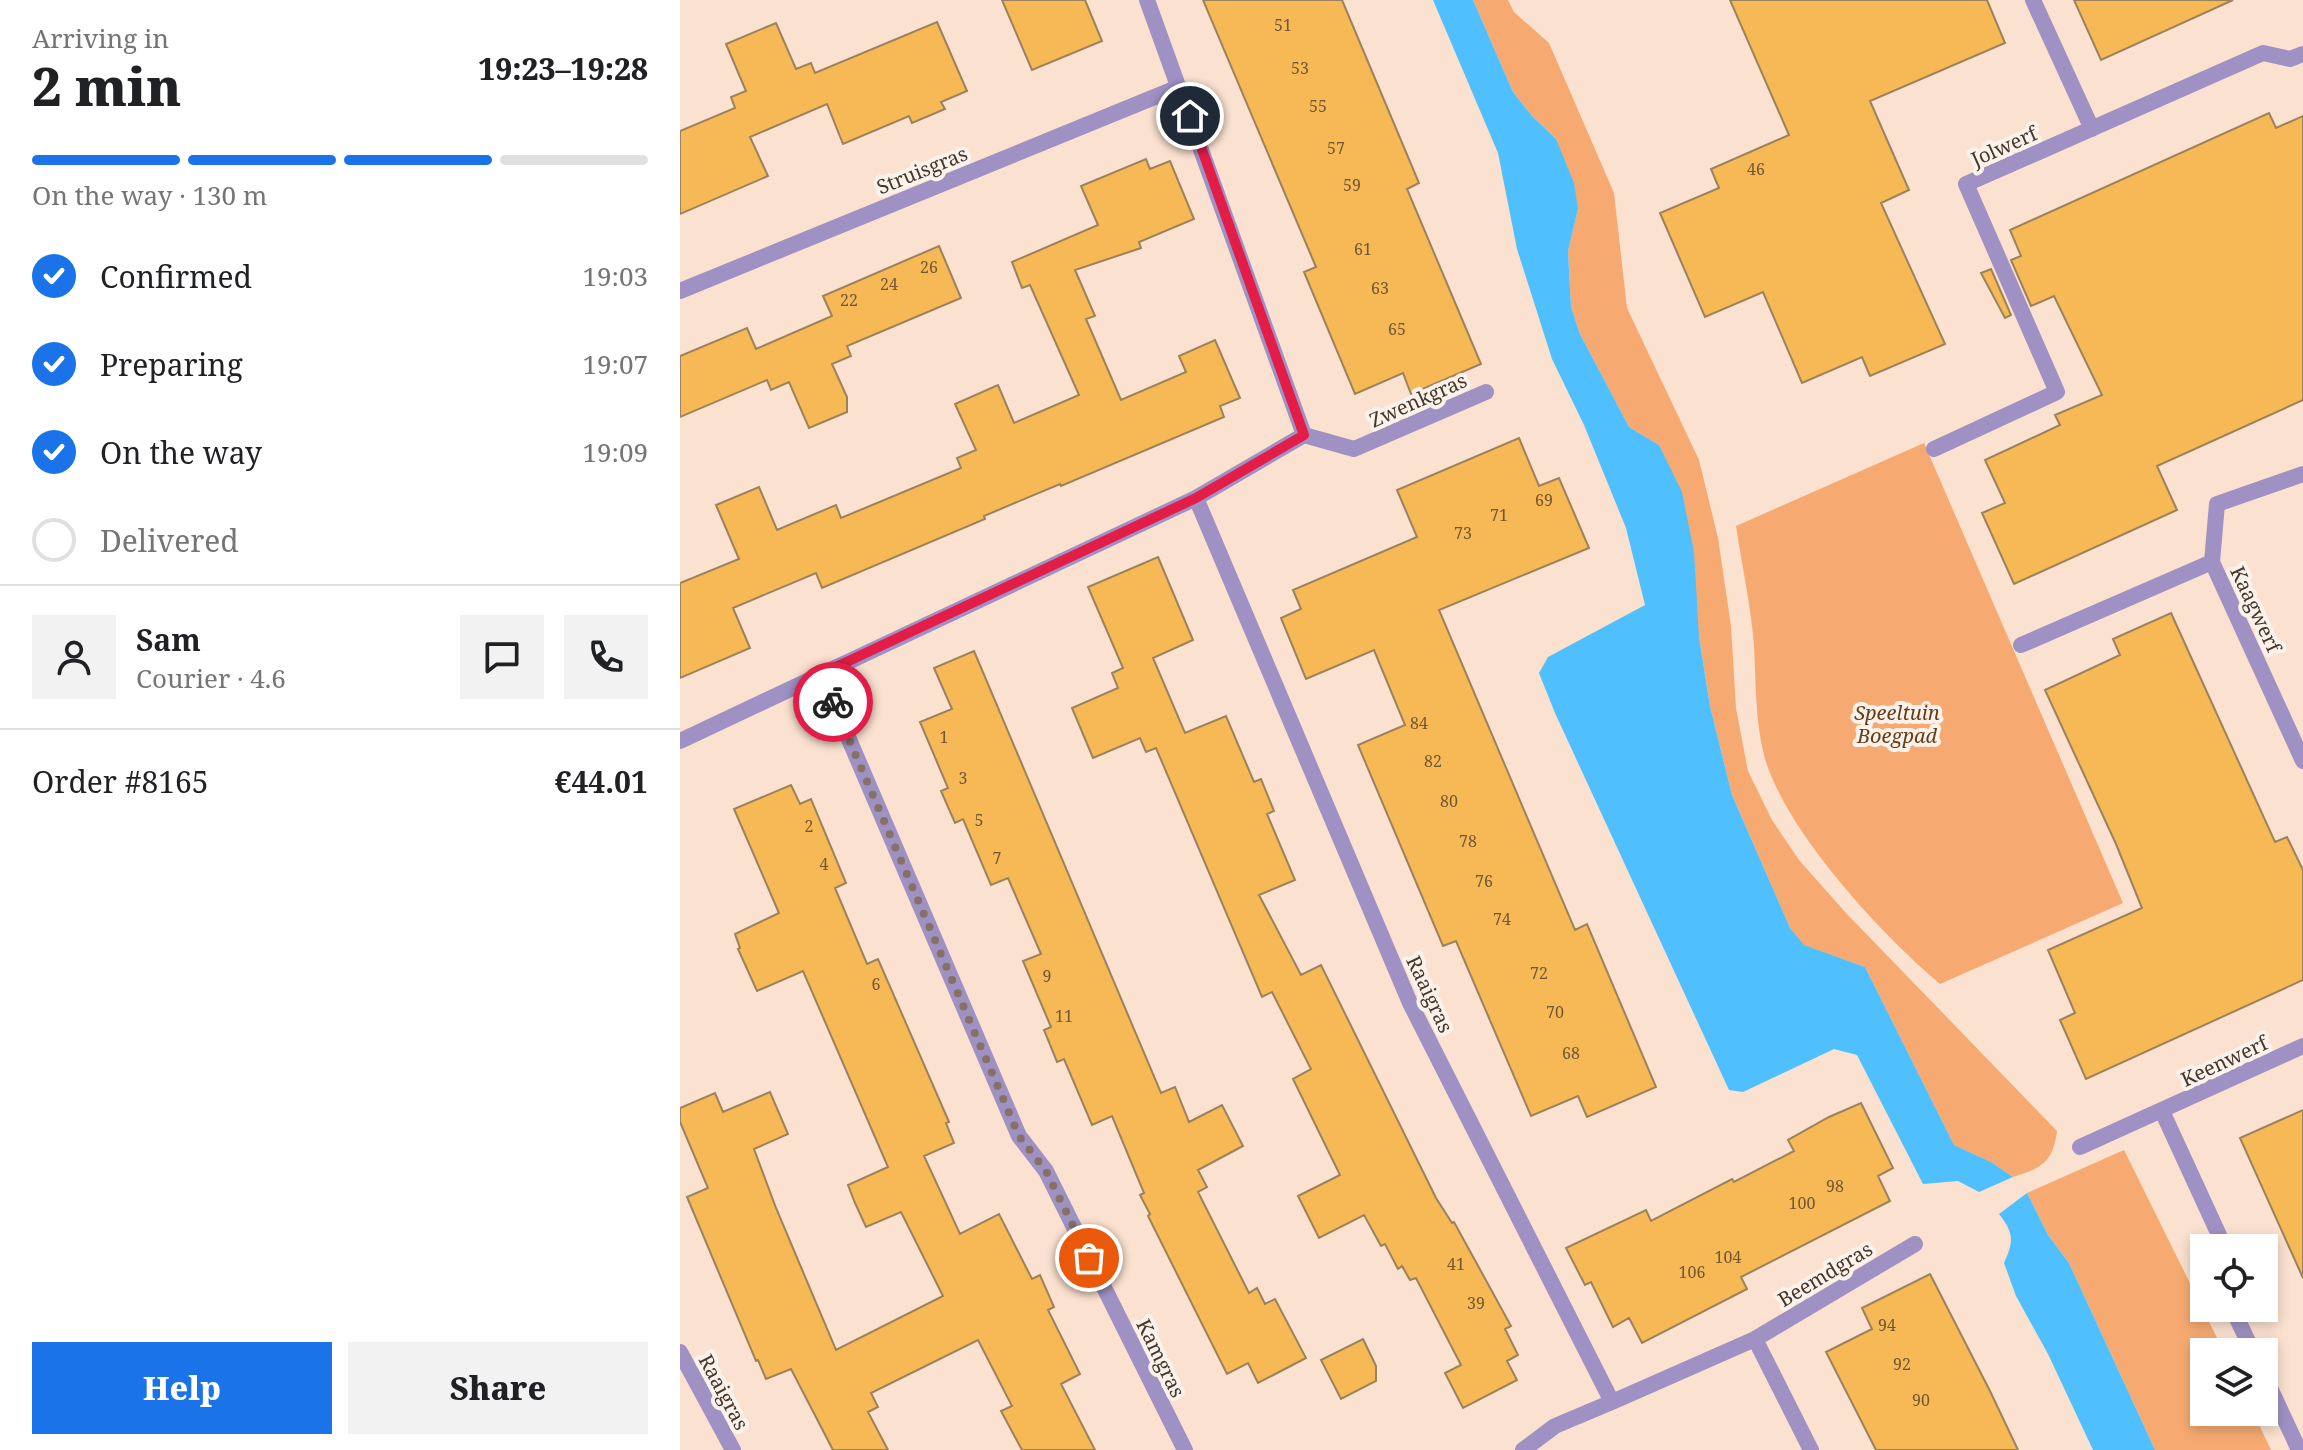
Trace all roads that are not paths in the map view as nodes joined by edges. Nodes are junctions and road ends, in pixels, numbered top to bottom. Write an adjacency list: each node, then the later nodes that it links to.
1 (1147, 0): 4 (street)
2 (2033, 0): 5 (street)
3 (2303, 54): 5 (street, Jolwerf)
4 (1179, 87): 6 (street, Struisgras); 8 (street)
5 (2092, 129): 9 (street, Jolwerf)
6 (680, 291)
7 (1486, 392): 8 (street, Zwenkgras)
8 (1304, 435): 11 (street)
9 (1934, 449)
10 (2303, 474): 12 (street, Kaagwerf)
11 (1196, 498): 14 (street); 24 (street, Raaigras)
12 (2212, 562): 13 (street, Kaagwerf); 16 (street, Kaagwerf)
13 (2021, 645)
14 (821, 674): 15 (street); 27 (street, Kamgras)
15 (680, 741)
16 (2303, 761)
17 (2303, 1046): 18 (street, Keenwerf)
18 (2162, 1111): 19 (street, Keenwerf); 20 (street)
19 (2080, 1147)
20 (2219, 1234)
21 (1915, 1244): 22 (street, Beemdgras)
22 (1755, 1339): 24 (street, Beemdgras); 29 (street)
23 (680, 1352): 26 (street, Raaigras)
24 (1612, 1402): 28 (street)
25 (2278, 1405): 30 (street)
26 (733, 1450)
27 (1185, 1450)
28 (1523, 1450)
29 (1811, 1450)
30 (2299, 1450)

